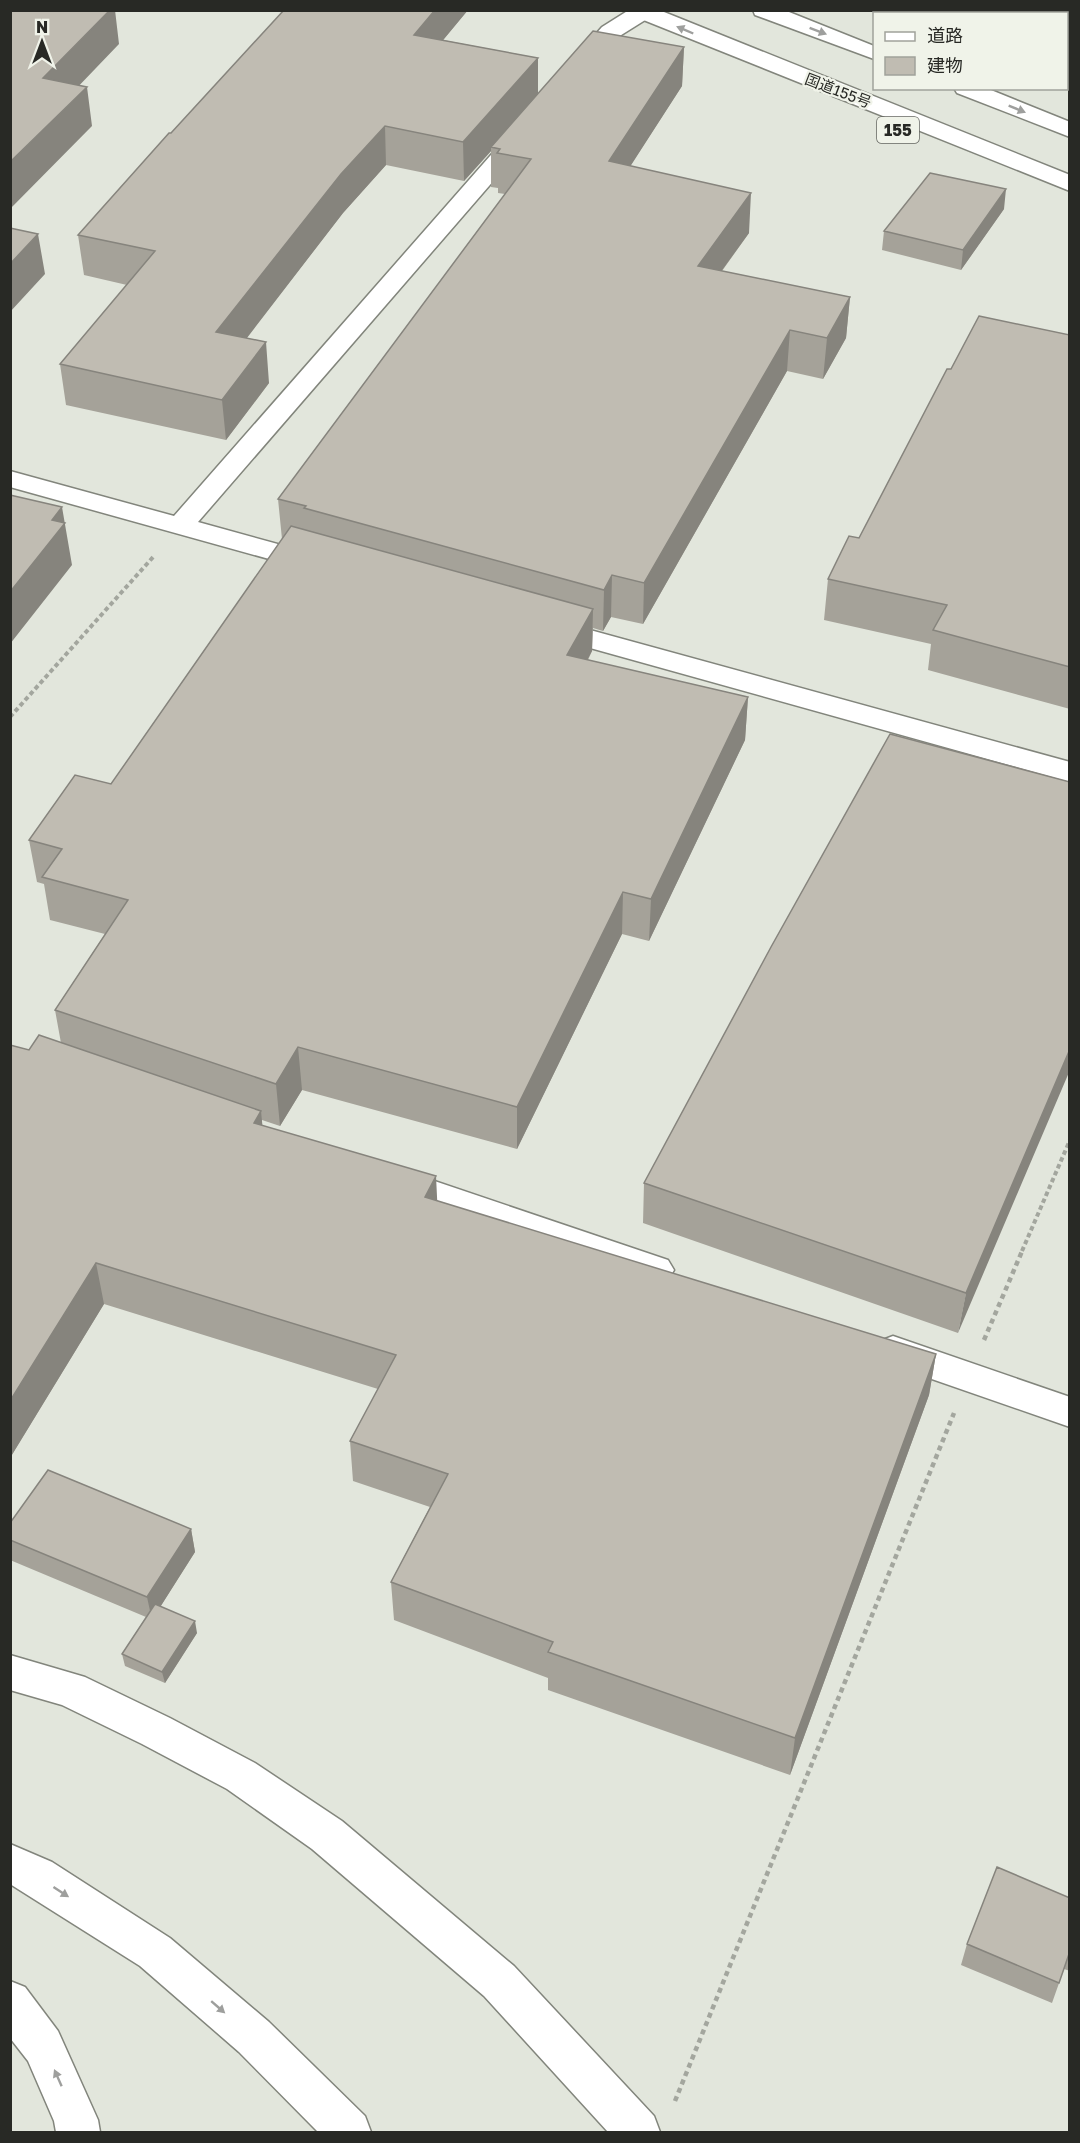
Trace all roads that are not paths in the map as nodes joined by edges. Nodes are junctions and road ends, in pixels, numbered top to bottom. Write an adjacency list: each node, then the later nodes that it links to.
1 (682, 10): 8 (main road, 国道155号 / 155)
2 (763, 10): 5 (main road, one-way to 5)
3 (641, 11): 4 (main road, 国道155号 / 155, one-way to 3); 6 (main road)
4 (731, 49): 8 (main road, 国道155号 / 155); 13 (main road, 155)
5 (873, 53)
6 (563, 86)
7 (970, 90): 10 (main road, one-way to 10)
8 (899, 108): 11 (main road, 国道155号 / 155); 12 (main road, 国道155号 / 155)
9 (532, 122): 15 (main road)
10 (1070, 130)
11 (1070, 171)
12 (1070, 184)
13 (1070, 201)
14 (10, 478): 15 (main road)
15 (180, 526): 16 (main road)
16 (342, 571)
17 (527, 622): 18 (main road)
18 (1070, 772)
19 (371, 1172): 20 (main road)
20 (687, 1280)
21 (867, 1342): 22 (main road)
22 (1070, 1412)
23 (10, 1672): 28 (main road)
24 (10, 1863): 27 (main road, one-way to 27)
25 (10, 2002): 26 (main road, one-way to 25)
26 (78, 2133)
27 (349, 2133)
28 (638, 2133)

